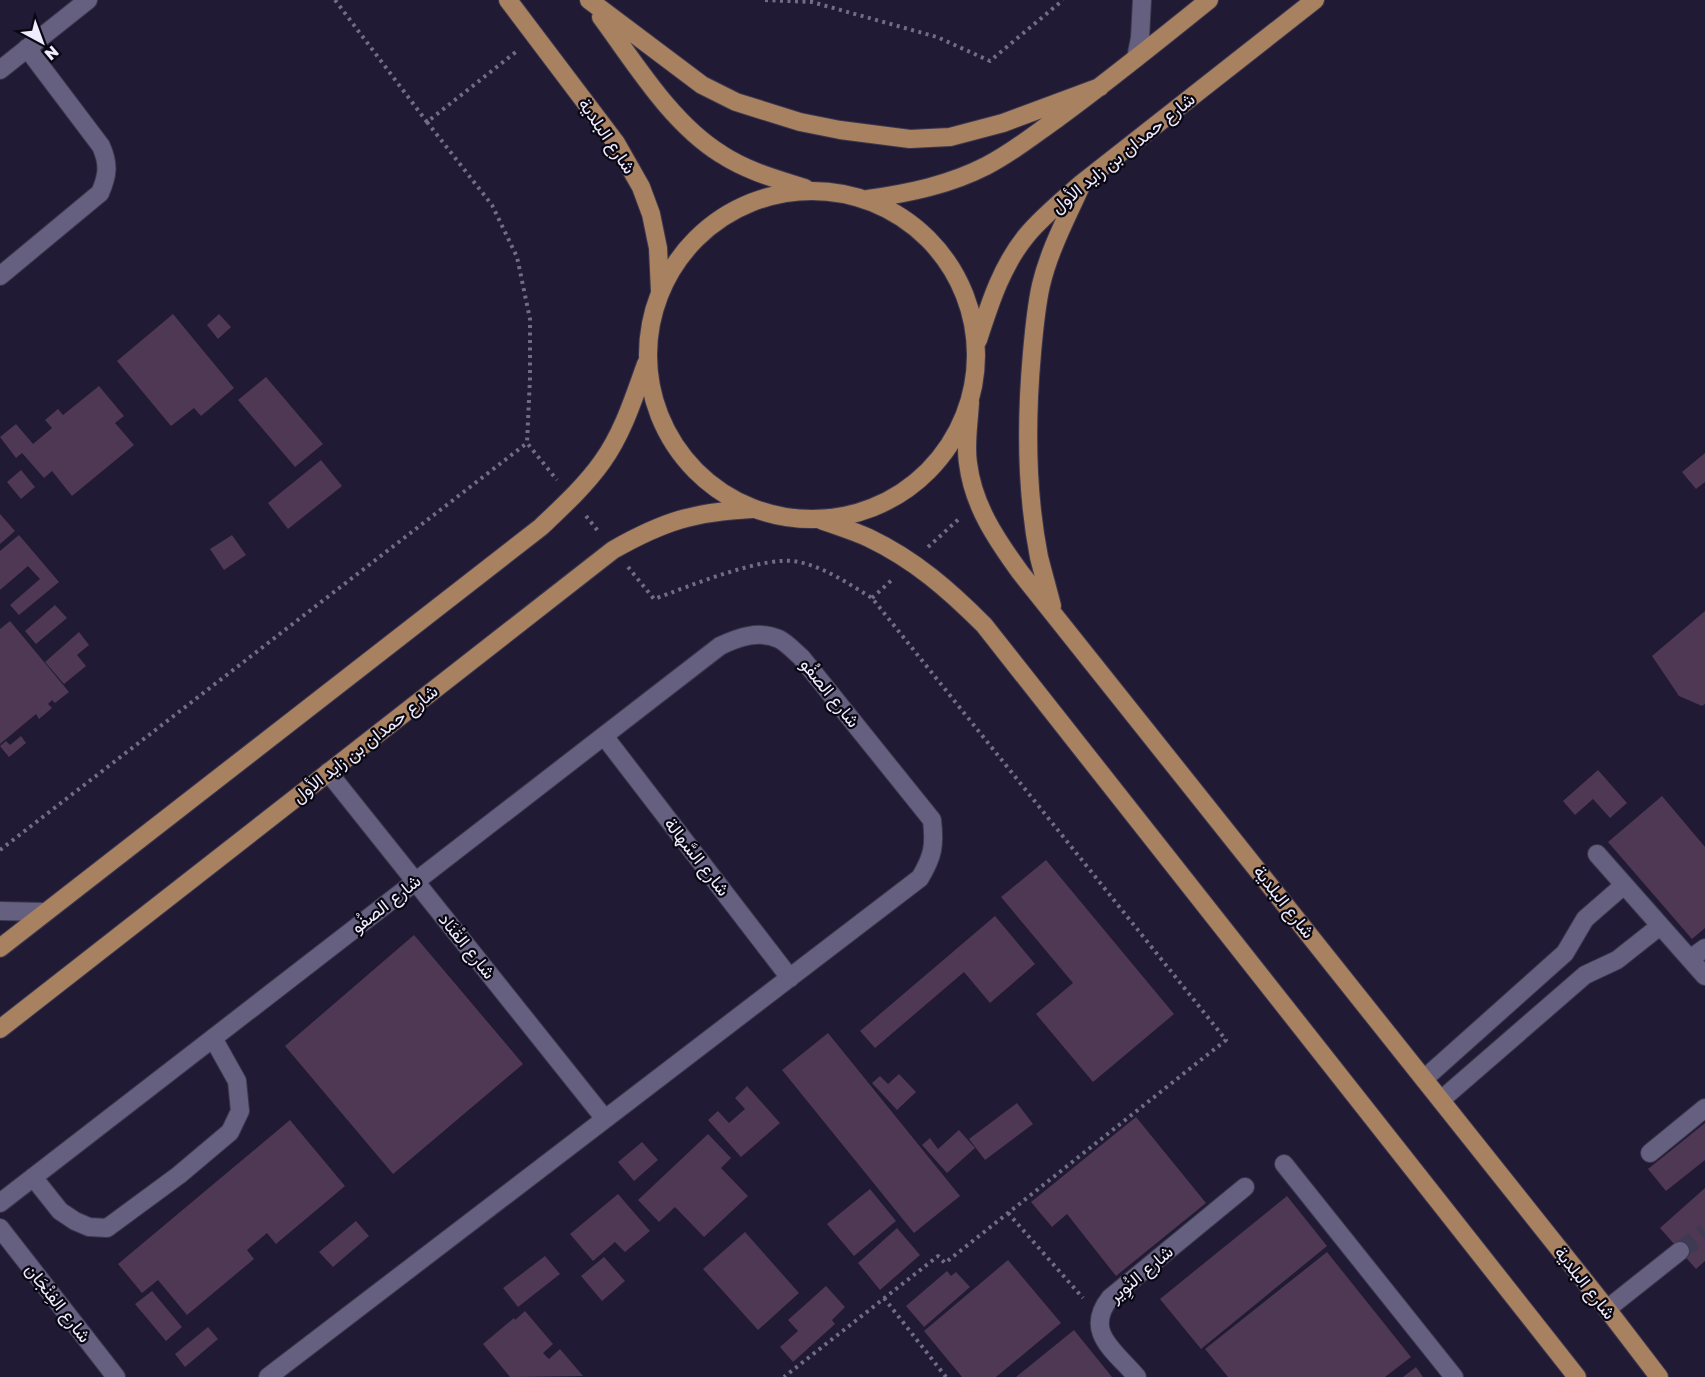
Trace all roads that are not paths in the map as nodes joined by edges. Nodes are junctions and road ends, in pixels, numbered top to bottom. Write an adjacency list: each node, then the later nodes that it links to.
1 (88, 0): 7 (street)
2 (508, 0): 15 (main road, شارع البلدية)
3 (588, 0): 10 (main road); 12 (main road)
4 (1142, 0): 8 (street)
5 (1209, 0): 8 (main road)
6 (1315, 0): 11 (main road, شارع حمدان بن زايد الأول)
7 (27, 48): 9 (street); 14 (street)
8 (1136, 58): 10 (main road)
9 (0, 69)
10 (1100, 87): 13 (main road)
11 (1082, 183): 16 (main road, شارع حمدان بن زايد الأول); 21 (main road)
12 (810, 189): 13 (main road); 15 (main road)
13 (868, 199): 16 (main road)
14 (0, 276)
15 (660, 291): 17 (main road)
16 (977, 342): 18 (main road)
17 (647, 362): 19 (main road); 28 (main road)
18 (970, 402): 20 (main road); 21 (main road, شارع البلدية)
19 (752, 509): 20 (main road); 23 (main road, شارع حمدان بن زايد الأول)
20 (821, 520): 53 (main road)
21 (1053, 611): 37 (main road, شارع البلدية)
22 (604, 736): 25 (street, شارع الصفُو); 34 (street, شارع السَّهالة); 34 (street, شارع الصفُو)
23 (328, 772): 25 (street, شارع القْنَاد); 35 (main road, شارع حمدان بن زايد الأول)
24 (1597, 854): 26 (street)
25 (416, 882): 36 (street, شارع الصفُو); 40 (street, شارع القْنَاد)
26 (1624, 885): 29 (street); 37 (street)
27 (0, 910): 28 (street)
28 (45, 912): 30 (main road)
29 (1660, 926): 32 (street); 38 (street)
30 (0, 948)
31 (1705, 948): 32 (street)
32 (1690, 959): 33 (street)
33 (1705, 976)
34 (790, 978): 40 (street, شارع الصفُو)
35 (0, 1029)
36 (213, 1038): 43 (street, شارع الصفُو); 43 (street)
37 (1424, 1079): 38 (main road, شارع البلدية)
38 (1441, 1100): 48 (main road, شارع البلدية)
39 (1705, 1108): 41 (street)
40 (605, 1119): 50 (street, شارع الصفُو)
41 (1650, 1153)
42 (1284, 1164): 52 (street)
43 (33, 1177): 45 (street, شارع الصفُو)
44 (1245, 1187): 51 (street, شارع النُوِير)
45 (0, 1203)
46 (0, 1228): 49 (street, شارع الفِنْجَان)
47 (1680, 1251): 48 (street)
48 (1607, 1309): 54 (main road, شارع البلدية)
49 (116, 1377)
50 (268, 1377)
51 (1137, 1377)
52 (1454, 1377)
53 (1577, 1377)
54 (1659, 1377)

